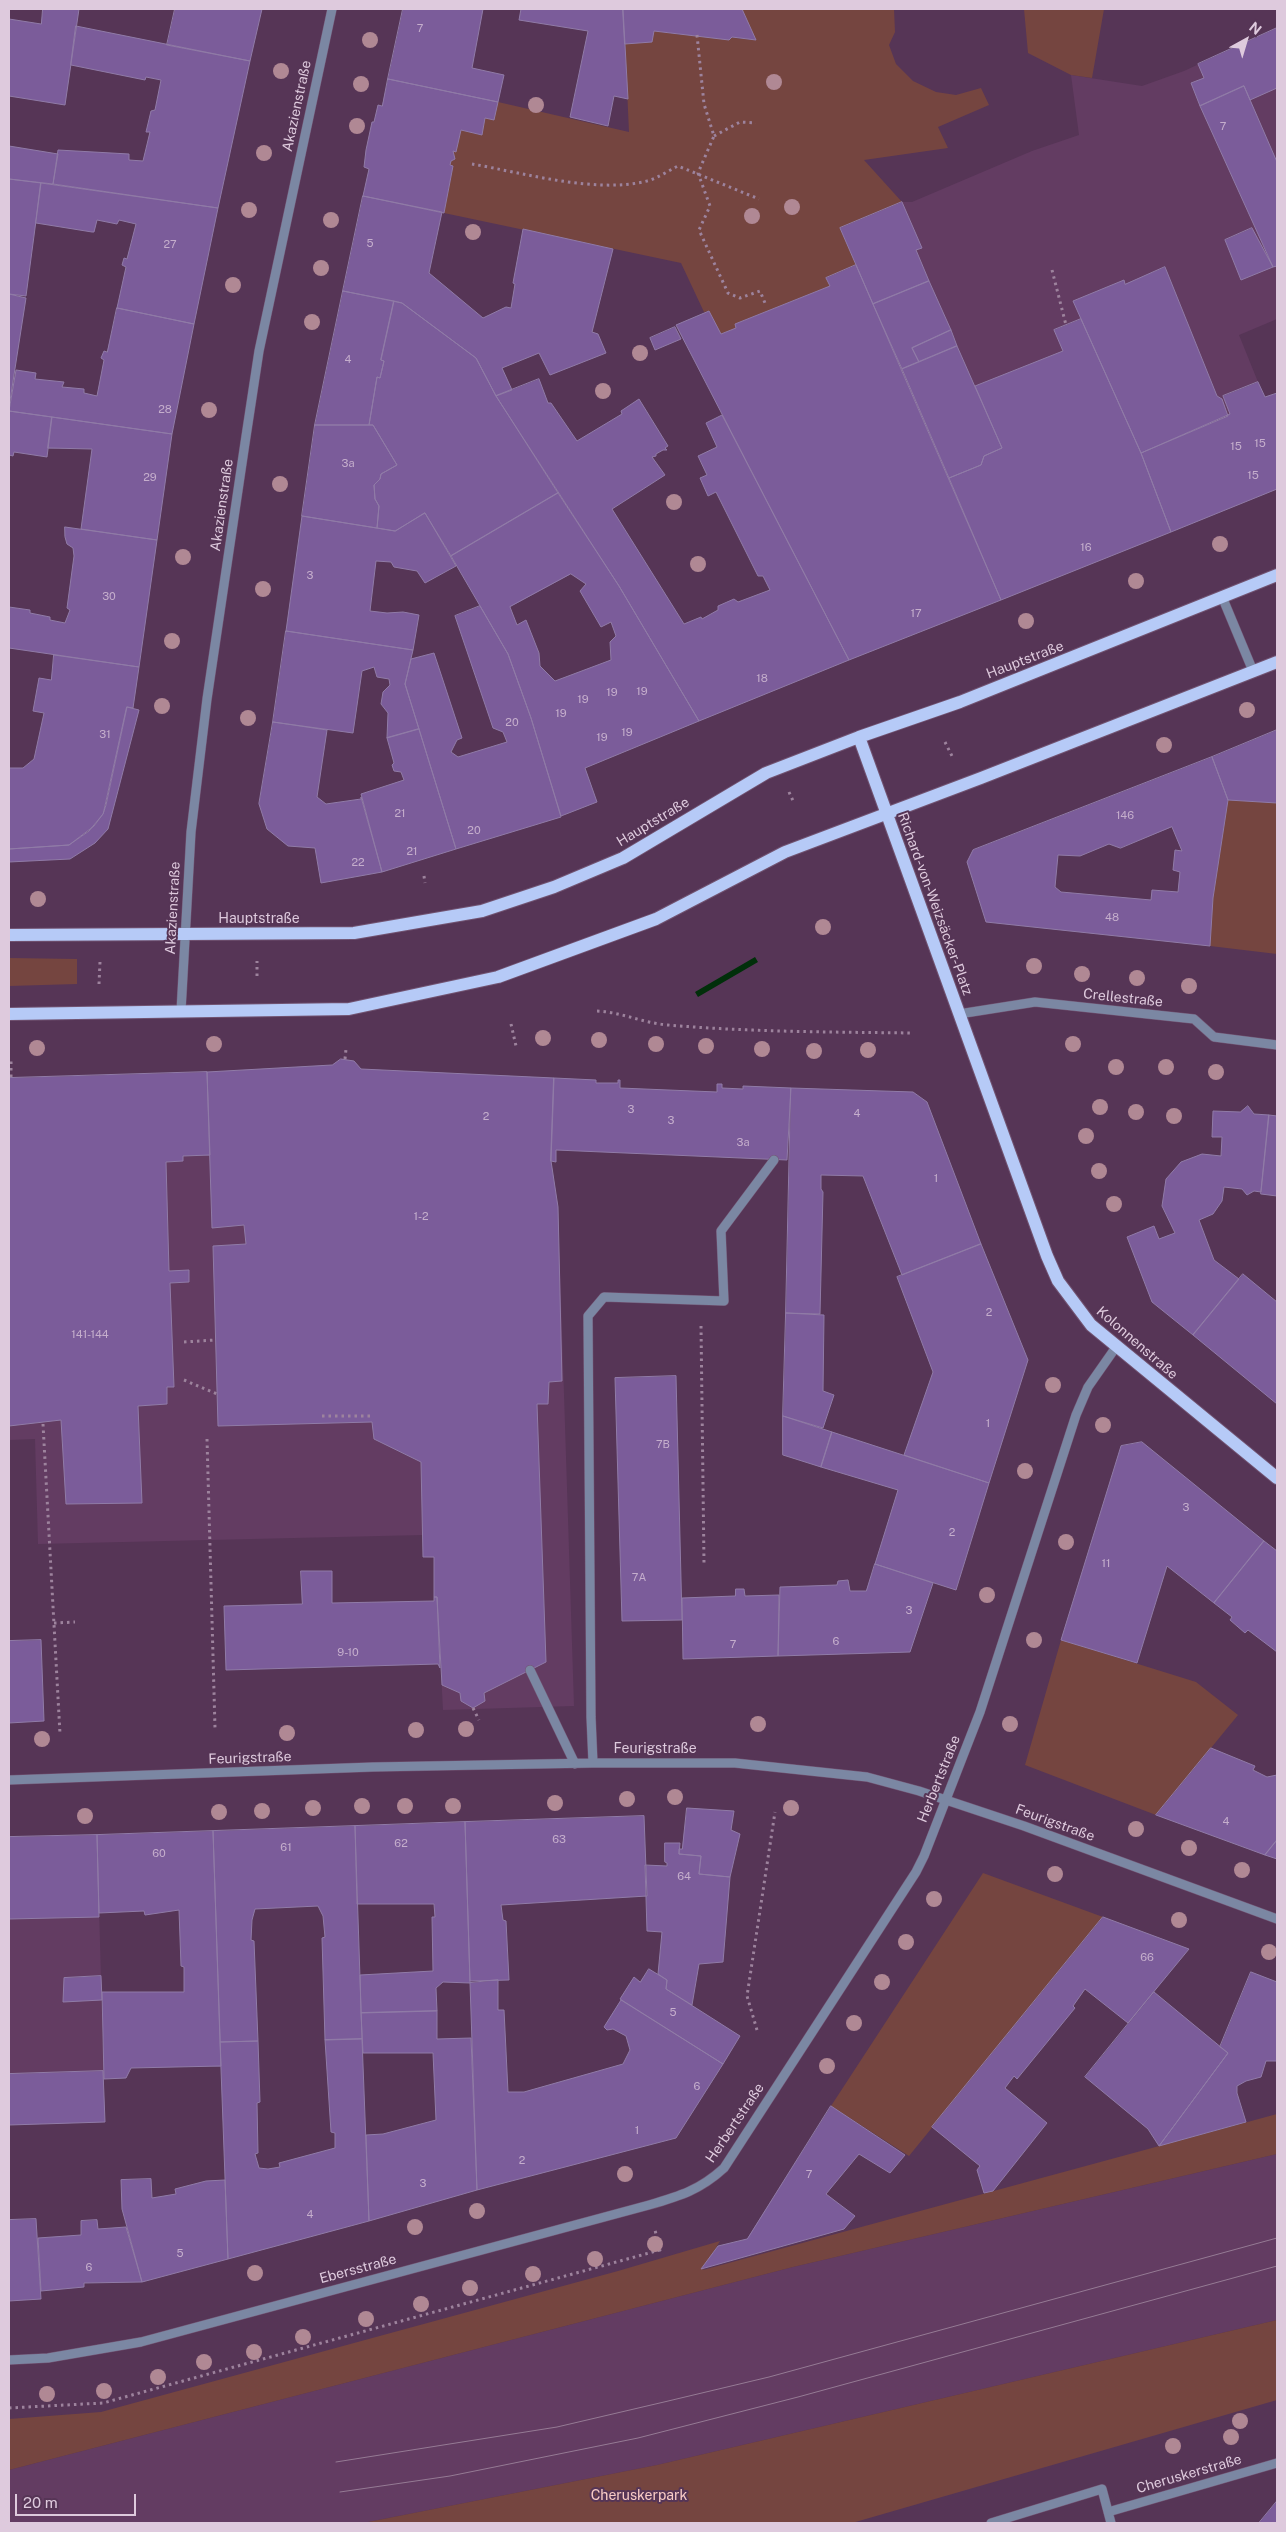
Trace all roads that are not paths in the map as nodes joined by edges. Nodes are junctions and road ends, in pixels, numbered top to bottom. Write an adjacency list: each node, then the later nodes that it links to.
1 (332, 9): 9 (street, Akazienstraße)
2 (1277, 575): 3 (main road, Hauptstraße)
3 (1223, 599): 5 (street); 6 (main road, Hauptstraße)
4 (1277, 662): 5 (main road)
5 (1253, 671): 7 (main road)
6 (859, 737): 7 (main road, Richard-von-Weizsäcker-Platz); 9 (main road, Hauptstraße)
7 (886, 814): 10 (main road); 12 (main road, Richard-von-Weizsäcker-Platz)
8 (9, 935): 9 (main road, Hauptstraße)
9 (185, 935): 10 (street, Akazienstraße)
10 (181, 1011): 11 (main road)
11 (9, 1014)
12 (959, 1014): 13 (street, Crellestraße); 14 (main road, Richard-von-Weizsäcker-Platz)
13 (1277, 1045)
14 (985, 1082): 16 (main road, Kolonnenstraße)
15 (774, 1160): 19 (street)
16 (1116, 1347): 17 (main road, Kolonnenstraße); 22 (street, Herbertstraße)
17 (1277, 1478)
18 (530, 1670): 20 (street)
19 (593, 1763): 20 (street, Feurigstraße); 22 (street, Feurigstraße)
20 (575, 1764): 21 (street, Feurigstraße)
21 (9, 1780)
22 (946, 1800): 23 (street, Feurigstraße); 24 (street, Herbertstraße)
23 (1277, 1919)
24 (709, 2182): 25 (street, Ebersstraße)
25 (9, 2360)
26 (1277, 2462): 27 (street, Cheruskerstraße)
27 (1108, 2512): 28 (street); 29 (street)
28 (992, 2523)
29 (1111, 2523)

